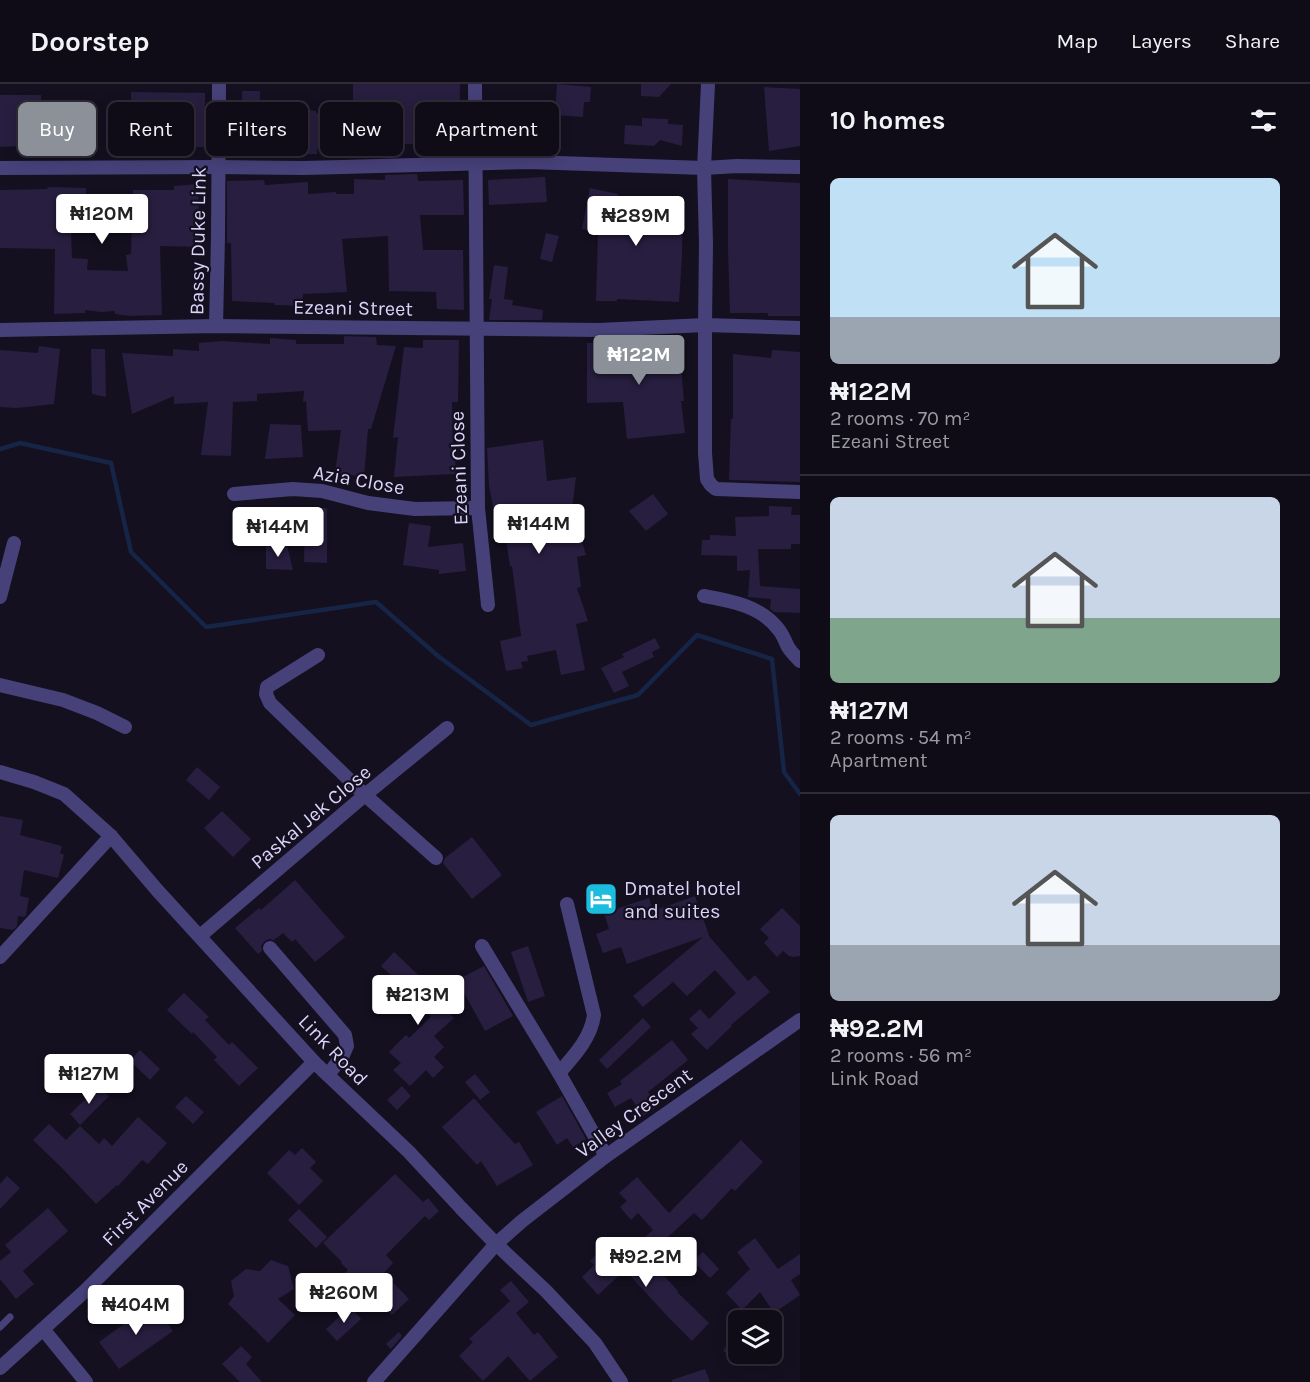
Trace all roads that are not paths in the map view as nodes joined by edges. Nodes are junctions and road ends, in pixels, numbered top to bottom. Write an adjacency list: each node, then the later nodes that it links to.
1 (219, 84): 5 (street, Bassy Duke Link)
2 (475, 84): 4 (street, Ezeani Close)
3 (708, 84): 8 (street)
4 (474, 165): 5 (street); 8 (street); 12 (street, Ezeani Close)
5 (218, 167): 7 (street); 10 (street, Bassy Duke Link)
6 (800, 167): 8 (street)
7 (0, 168)
8 (704, 168): 9 (street)
9 (705, 325): 11 (street, Ezeani Street); 12 (street, Ezeani Street); 14 (street)
10 (216, 326): 12 (street, Ezeani Street); 13 (street, Ezeani Street)
11 (800, 328)
12 (476, 329): 16 (street, Ezeani Close)
13 (0, 330)
14 (800, 492)
15 (234, 494): 16 (street, Azia Close)
16 (478, 507): 20 (street, Ezeani Close)
17 (14, 543): 19 (street)
18 (704, 596): 22 (street)
19 (0, 597)
20 (488, 605)
21 (318, 655): 27 (street)
22 (800, 661)
23 (0, 685): 24 (street)
24 (125, 728)
25 (447, 728): 27 (street, Paskal Jek Close)
26 (0, 772): 28 (street, Link Road)
27 (365, 795): 29 (street); 31 (street, Paskal Jek Close)
28 (111, 836): 31 (street, Link Road); 32 (street)
29 (436, 858)
30 (567, 904): 38 (street)
31 (200, 936): 37 (street, Link Road)
32 (6, 942): 35 (street)
33 (482, 946): 38 (street)
34 (270, 948): 39 (street)
35 (0, 957)
36 (800, 1020): 40 (street, Valley Crescent)
37 (314, 1062): 39 (street, Link Road); 44 (street, First Avenue)
38 (559, 1073): 40 (street)
39 (328, 1075): 41 (street, Link Road)
40 (606, 1156): 41 (street, Valley Crescent)
41 (496, 1244): 47 (street, Valley Crescent); 48 (street, Link Road)
42 (10, 1317): 43 (lane)
43 (0, 1327)
44 (43, 1329): 45 (street, First Avenue); 46 (street)
45 (0, 1368)
46 (86, 1382)
47 (374, 1382)
48 (621, 1382)

